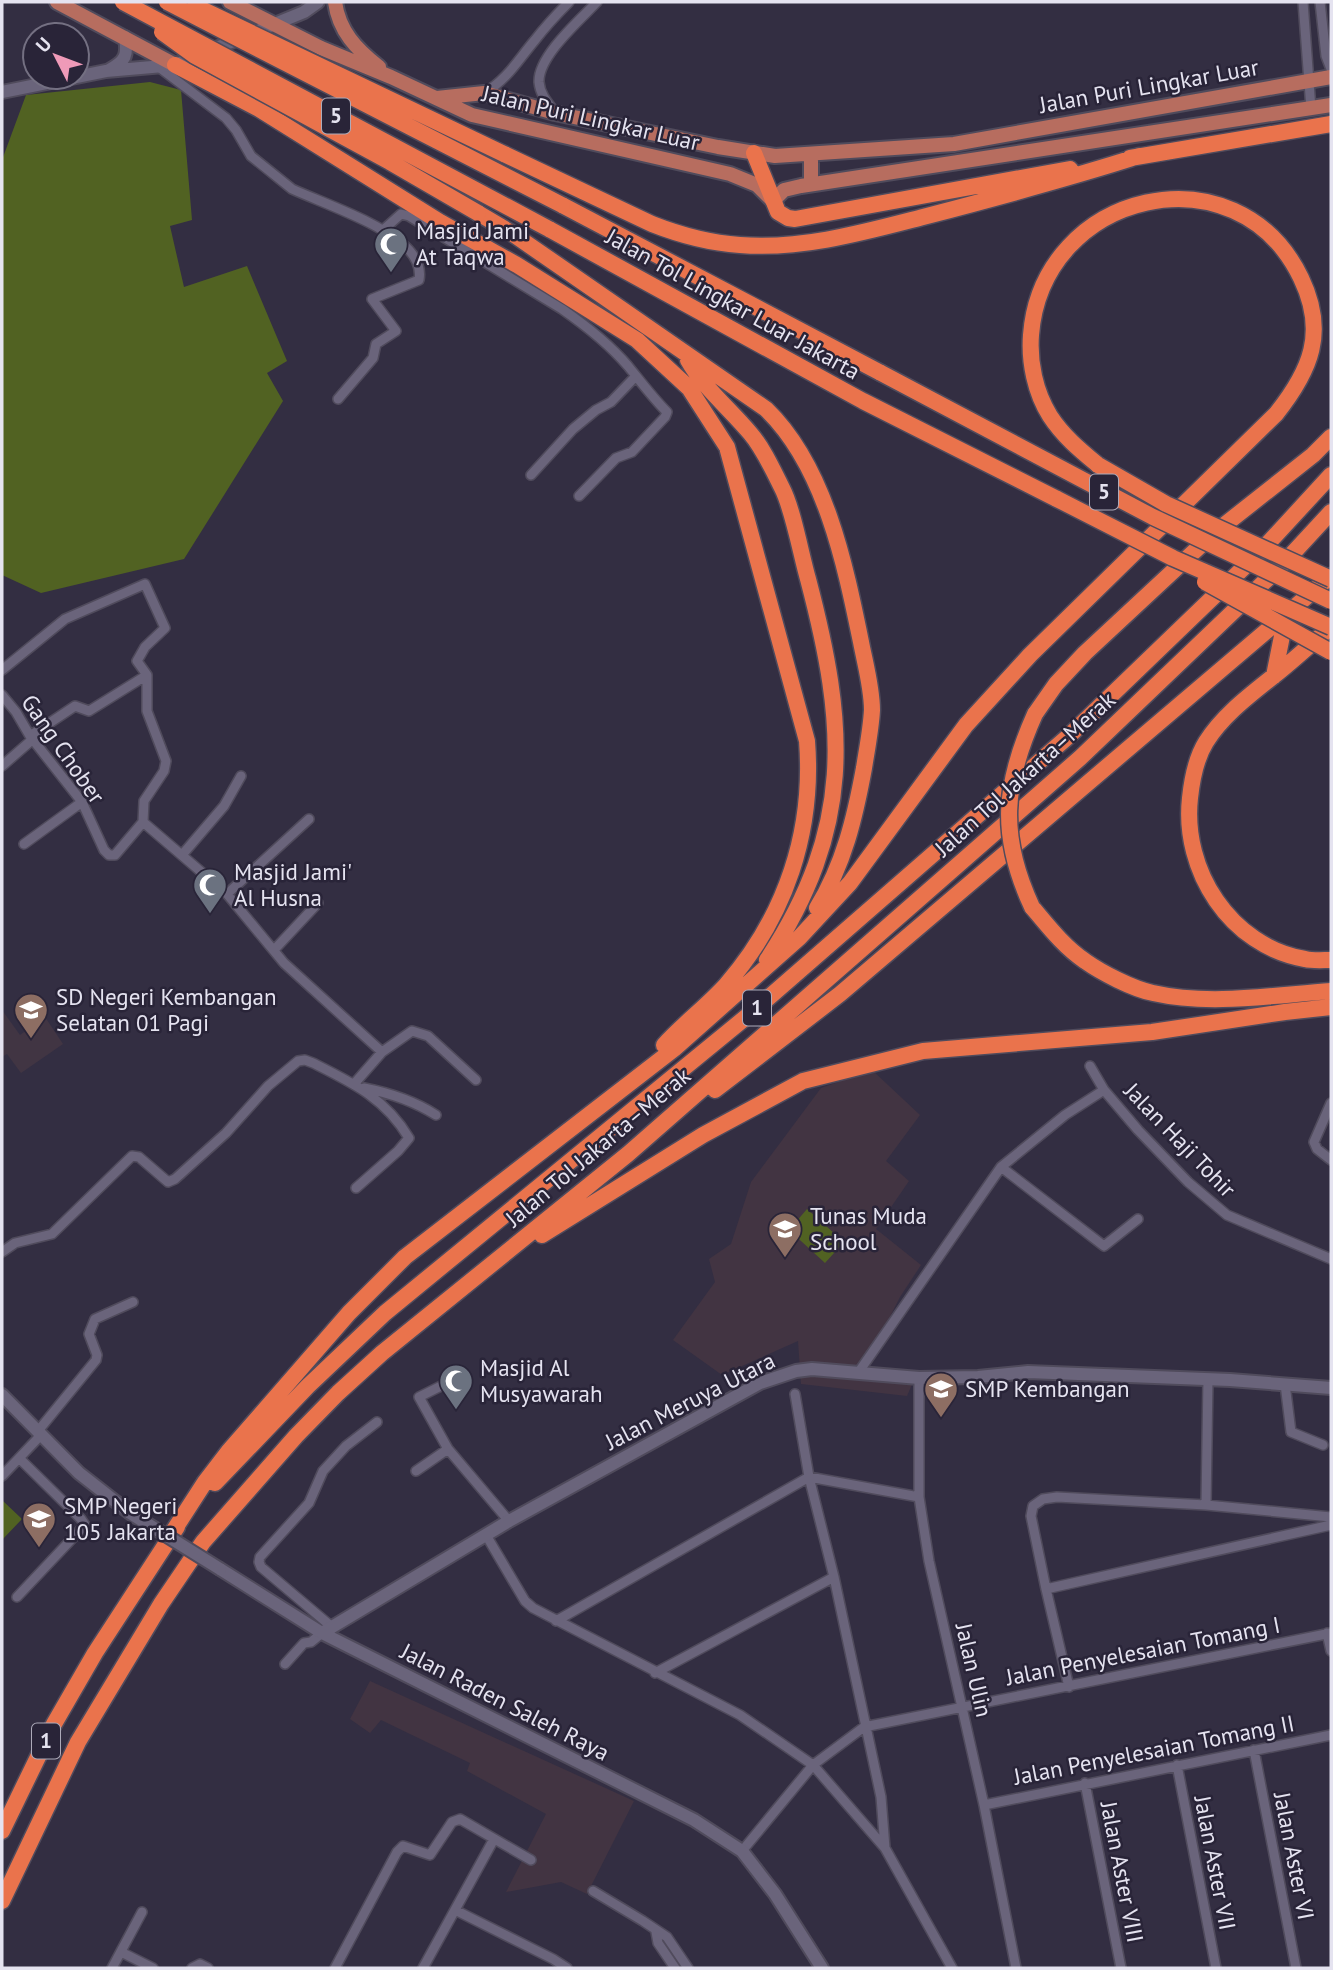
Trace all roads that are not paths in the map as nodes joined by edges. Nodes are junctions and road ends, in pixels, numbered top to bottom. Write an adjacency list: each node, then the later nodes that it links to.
1 (57, 2): 12 (main road)
2 (121, 2): 36 (highway, bridge); 44 (highway, Jalan Tol Lingkar Luar Jakarta / 5, bridge)
3 (167, 2): 46 (highway, Jalan Tol Lingkar Luar Jakarta / 5, bridge)
4 (183, 2): 32 (highway, bridge)
5 (230, 2): 13 (main road)
6 (318, 2): 14 (main road)
7 (335, 2): 20 (main road)
8 (569, 2): 24 (street)
9 (597, 2): 28 (street)
10 (1303, 2): 22 (street)
11 (1320, 2): 18 (street)
12 (70, 5): 16 (main road)
13 (245, 10): 14 (main road); 15 (main road)
14 (274, 25): 15 (main road); 20 (main road)
15 (247, 36): 17 (main road)
16 (125, 37): 17 (main road); 19 (main road)
17 (168, 67): 19 (main road); 35 (street); 74 (highway)
18 (1331, 69)
19 (106, 71): 23 (main road)
20 (391, 77): 25 (main road)
21 (1331, 77): 22 (main road, Jalan Puri Lingkar Luar)
22 (1309, 81): 27 (street); 31 (main road, Jalan Puri Lingkar Luar)
23 (2, 92)
24 (484, 93): 25 (main road, Jalan Puri Lingkar Luar); 28 (main road, Jalan Puri Lingkar Luar)
25 (437, 98): 34 (main road, Jalan Puri Lingkar Luar)
26 (1331, 105): 27 (main road, Jalan Puri Lingkar Luar)
27 (1311, 108): 33 (main road, Jalan Puri Lingkar Luar)
28 (555, 113): 30 (main road, Jalan Puri Lingkar Luar)
29 (1321, 129): 32 (highway)
30 (754, 153): 31 (main road, Jalan Puri Lingkar Luar); 34 (highway)
31 (811, 155): 33 (main road)
32 (1139, 156): 34 (highway)
33 (811, 184): 34 (main road, Jalan Puri Lingkar Luar)
34 (773, 201)
35 (382, 231): 37 (street); 38 (street)
36 (682, 351): 64 (highway); 67 (highway)
37 (635, 377): 40 (street); 42 (street)
38 (338, 398)
39 (1331, 437): 68 (highway, bridge)
40 (531, 475)
41 (1331, 475): 108 (highway, Jalan Tol Jakarta–Merak / 1)
42 (579, 496)
43 (1331, 512): 78 (highway, Jalan Tol Jakarta–Merak / 1)
44 (1173, 558): 48 (highway, Jalan Tol Lingkar Luar Jakarta / 5, bridge); 49 (highway, bridge)
45 (1331, 578): 47 (highway); 64 (highway, bridge)
46 (1331, 601)
47 (1286, 616): 52 (highway); 78 (highway)
48 (1331, 627): 52 (highway)
49 (1331, 652)
50 (2, 670): 51 (street)
51 (147, 675): 54 (street); 59 (street)
52 (1273, 676): 66 (highway)
53 (2, 695): 54 (street, Gang Chober)
54 (32, 738): 55 (street); 57 (street, Gang Chober)
55 (2, 766)
56 (241, 776): 61 (street)
57 (82, 802): 59 (street, Gang Chober); 60 (street)
58 (309, 819): 62 (street)
59 (143, 822): 61 (street)
60 (24, 844)
61 (182, 855): 62 (street)
62 (228, 894): 65 (street)
63 (318, 903): 65 (street)
64 (799, 938): 67 (highway)
65 (274, 950): 70 (street)
66 (1331, 960)
67 (749, 984): 74 (highway)
68 (1331, 991)
69 (1331, 1007): 85 (highway)
70 (382, 1052): 72 (street); 73 (street)
71 (1090, 1066): 75 (street, Jalan Haji Tohir)
72 (476, 1080)
73 (358, 1086): 77 (street); 81 (street); 83 (street)
74 (624, 1088): 108 (highway)
75 (1104, 1090): 80 (street); 84 (street, Jalan Haji Tohir)
76 (1331, 1103): 79 (street)
77 (436, 1115)
78 (628, 1154): 85 (highway, Jalan Tol Jakarta–Merak / 1)
79 (1331, 1160)
80 (1001, 1167): 82 (street); 87 (street)
81 (356, 1188)
82 (1138, 1219)
83 (2, 1252)
84 (1331, 1259)
85 (497, 1262): 134 (highway, Jalan Tol Jakarta–Merak / 1)
86 (133, 1302): 96 (street)
87 (858, 1373): 88 (main road, Jalan Meruya Utara); 106 (main road, Jalan Meruya Utara)
88 (919, 1378): 89 (main road, Jalan Meruya Utara); 103 (street, Jalan Ulin)
89 (1208, 1379): 91 (main road, Jalan Meruya Utara); 104 (street)
90 (447, 1383): 98 (street)
91 (1284, 1384): 92 (main road, Jalan Meruya Utara); 97 (street)
92 (1331, 1388)
93 (795, 1394): 102 (street)
94 (2, 1395): 96 (main road, Jalan Raden Saleh Raya)
95 (377, 1422): 114 (street)
96 (39, 1433): 99 (street); 114 (main road, Jalan Raden Saleh Raya, bridge)
97 (1322, 1445)
98 (448, 1449): 100 (street); 106 (street)
99 (19, 1458): 101 (street); 112 (street)
100 (416, 1471)
101 (2, 1476)
102 (809, 1477): 103 (street); 110 (street); 113 (street)
103 (919, 1497): 120 (street, Jalan Ulin)
104 (1206, 1505): 105 (street); 111 (street)
105 (1331, 1517)
106 (509, 1521): 109 (main road, Jalan Meruya Utara)
107 (1331, 1525): 111 (street)
108 (174, 1530): 128 (highway, Jalan Tol Jakarta–Merak / 1)
109 (486, 1535): 113 (street); 114 (main road, Jalan Meruya Utara)
110 (834, 1577): 118 (street); 121 (street)
111 (1046, 1589): 119 (street)
112 (17, 1597)
113 (556, 1621): 118 (street)
114 (327, 1630): 117 (street); 131 (main road, Jalan Raden Saleh Raya)
115 (1329, 1633): 116 (street); 119 (street, Jalan Penyelesaian Tomang I)
116 (1331, 1651)
117 (285, 1664)
118 (655, 1673): 125 (street)
119 (1069, 1687): 120 (street, Jalan Penyelesaian Tomang I)
120 (963, 1707): 121 (street, Jalan Penyelesaian Tomang I); 127 (street, Jalan Ulin)
121 (864, 1727): 125 (street); 130 (street)
122 (1331, 1735): 123 (street, Jalan Penyelesaian Tomang II)
123 (1254, 1750): 124 (street, Jalan Penyelesaian Tomang II); 153 (street, Jalan Aster VI)
124 (1177, 1765): 126 (street, Jalan Penyelesaian Tomang II); 152 (street, Jalan Aster VII)
125 (813, 1766): 130 (street); 131 (street)
126 (1085, 1783): 127 (street, Jalan Penyelesaian Tomang II); 151 (street, Jalan Aster VIII)
127 (984, 1805): 150 (street, Jalan Ulin)
128 (2, 1831)
129 (494, 1839): 132 (street); 135 (street); 143 (street)
130 (885, 1849): 149 (street)
131 (742, 1851): 148 (main road, Jalan Raden Saleh Raya)
132 (531, 1860)
133 (593, 1891): 137 (street)
134 (2, 1900)
135 (455, 1909): 144 (street); 145 (street)
136 (142, 1912): 138 (street)
137 (656, 1931): 146 (street); 147 (street)
138 (121, 1952): 139 (street); 140 (street)
139 (112, 1968)
140 (153, 1968)
141 (192, 1968): 142 (street)
142 (208, 1968)
143 (335, 1968)
144 (423, 1968)
145 (567, 1968)
146 (675, 1968)
147 (688, 1968)
148 (822, 1968)
149 (952, 1968)
150 (1016, 1968)
151 (1121, 1968)
152 (1216, 1968)
153 (1296, 1968)

